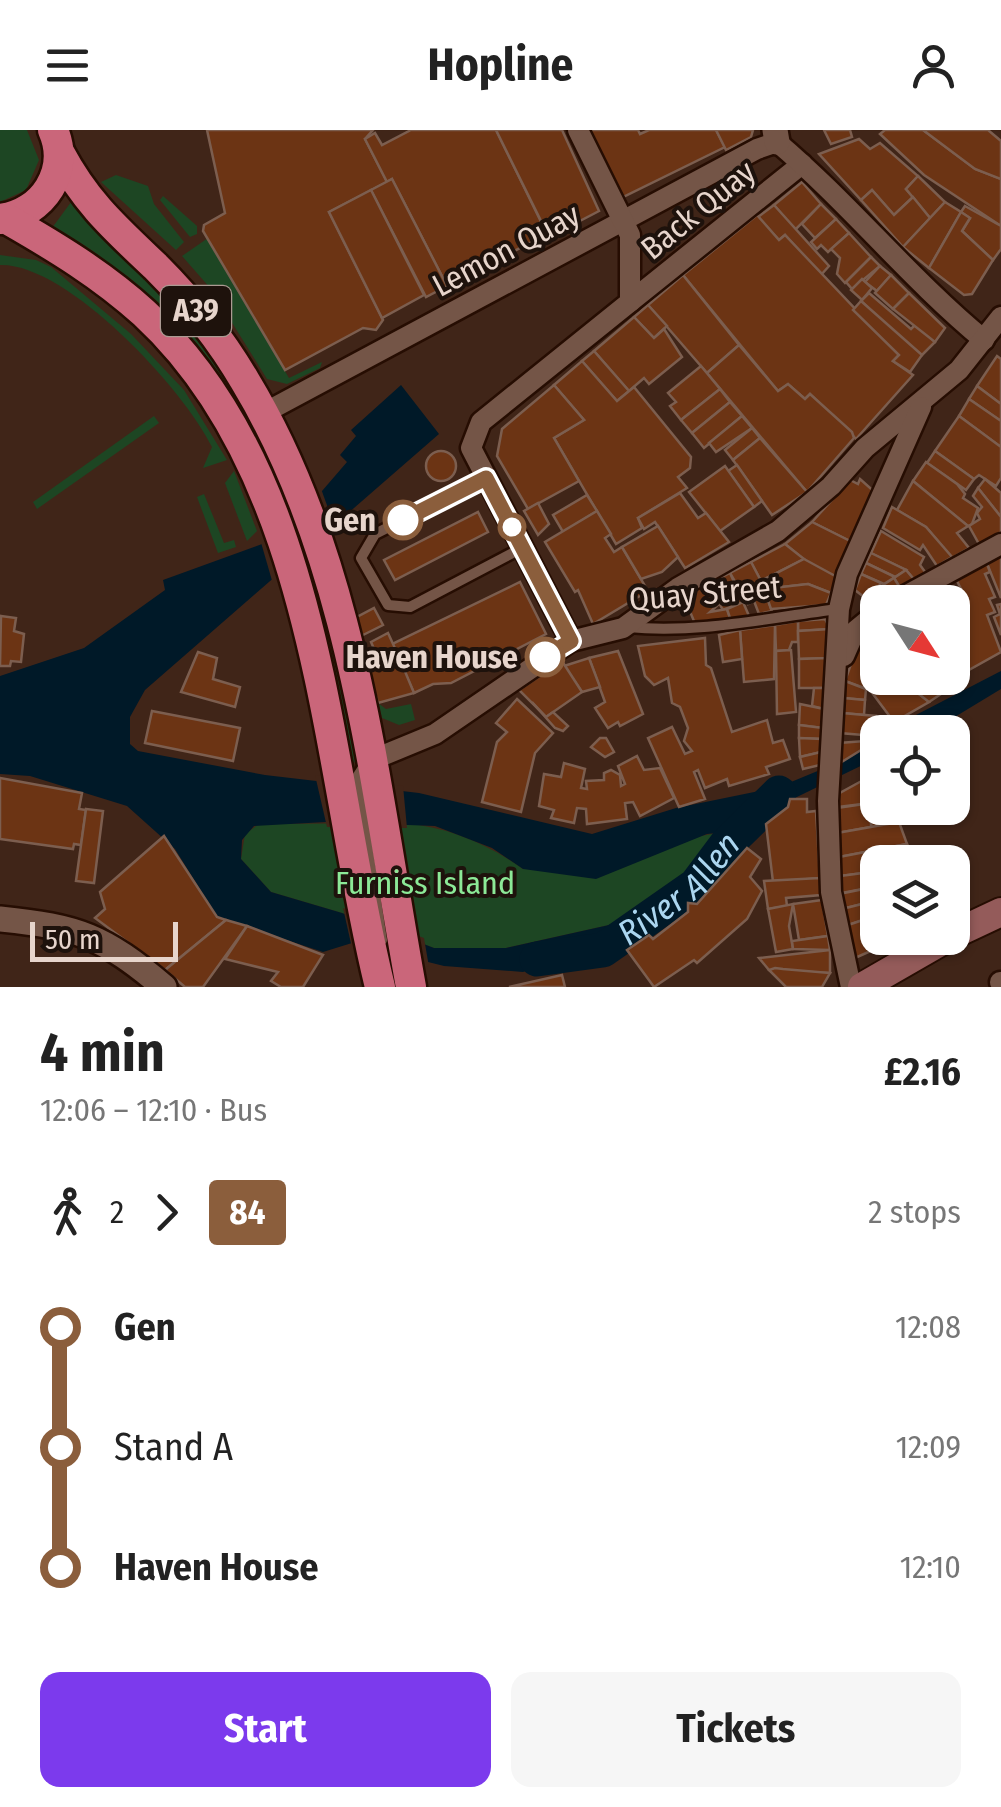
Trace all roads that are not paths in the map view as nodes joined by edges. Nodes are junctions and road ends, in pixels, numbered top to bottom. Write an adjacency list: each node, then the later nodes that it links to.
1 (578, 130): 6 (street)
2 (776, 136): 4 (street); 6 (street, Lemon Quay)
3 (56, 141): 5 (highway, A39); 11 (highway, A39)
4 (802, 164): 7 (street, Back Quay); 9 (street)
5 (2, 219): 26 (highway, A39)
6 (626, 220): 7 (street, Back Quay); 11 (street, Lemon Quay)
7 (630, 302): 12 (street, Back Quay)
8 (1001, 317): 9 (street)
9 (984, 340): 10 (street)
10 (922, 405): 16 (street); 17 (street)
11 (264, 414): 21 (highway, A39)
12 (486, 478): 14 (street); 14 (lane)
13 (1001, 544): 15 (street)
14 (523, 548): 19 (street)
15 (925, 585)
16 (839, 609): 17 (lane, Quay Street); 20 (street)
17 (626, 626): 19 (street, Quay Street)
18 (860, 627): 20 (street)
19 (571, 641): 21 (street, Quay Street)
20 (839, 666): 29 (street)
21 (374, 767): 26 (lane); 27 (highway, A39)
22 (1001, 912): 24 (main road)
23 (0, 919): 28 (street)
24 (970, 927)
25 (917, 955): 30 (main road)
26 (379, 985)
27 (411, 986)
28 (164, 987)
29 (851, 987)
30 (862, 987)

